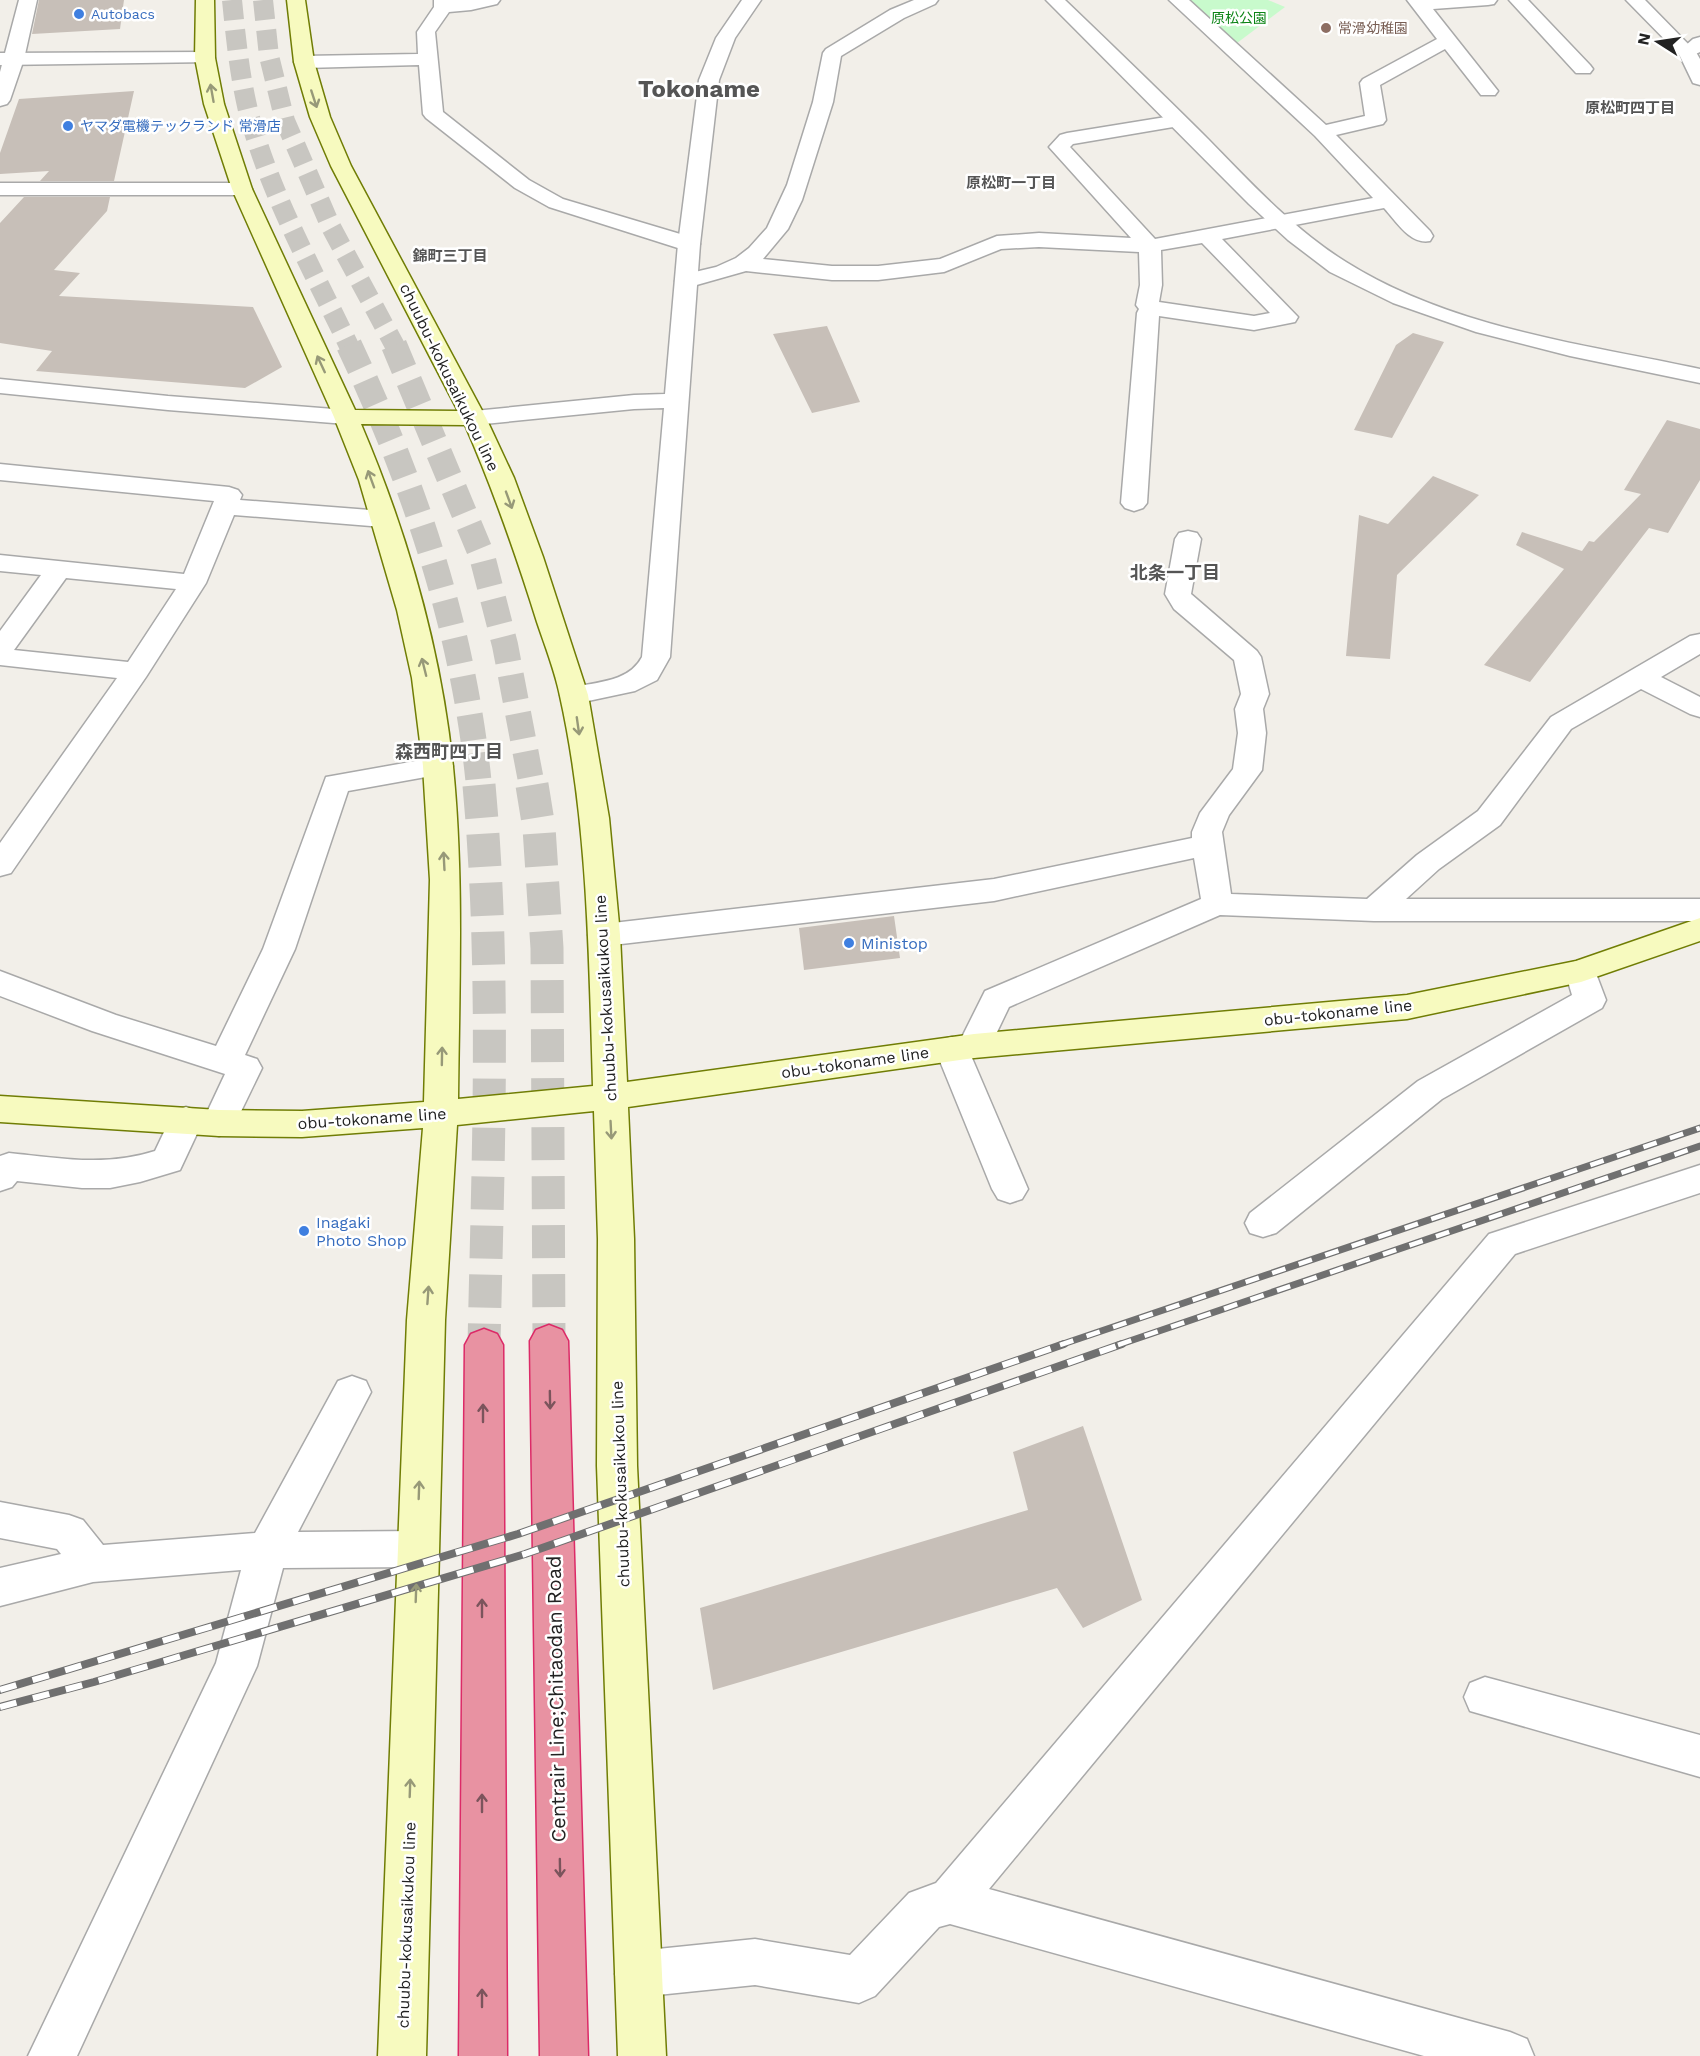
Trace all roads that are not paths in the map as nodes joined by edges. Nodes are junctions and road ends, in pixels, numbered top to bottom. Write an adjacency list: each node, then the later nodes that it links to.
1 (205, 0): 16 (main road, chuubu-kokusaikukou line)
2 (296, 0): 19 (main road, chuubu-kokusaikukou line)
3 (491, 0): 12 (street)
4 (752, 0): 32 (street)
5 (929, 0): 34 (street)
6 (1055, 0): 24 (street)
7 (1178, 0): 25 (street)
8 (1488, 0): 11 (street)
9 (1518, 0): 20 (street)
10 (1635, 0): 15 (street)
11 (1418, 2): 14 (street)
12 (443, 4): 18 (street)
13 (20, 11): 17 (street)
14 (1448, 40): 22 (street); 25 (street)
15 (1693, 47): 21 (street)
16 (206, 58): 17 (street); 27 (main road, chuubu-kokusaikukou line, one-way to 16)
17 (7, 59): 23 (street)
18 (429, 59): 19 (street); 32 (street)
19 (304, 62): 41 (main road, chuubu-kokusaikukou line, one-way to 41)
20 (1582, 69)
21 (1700, 79)
22 (1488, 91)
23 (0, 100)
24 (1179, 121): 29 (street); 33 (street)
25 (1322, 132): 28 (street)
26 (0, 189): 27 (street)
27 (242, 189): 40 (main road, chuubu-kokusaikukou line, one-way to 27)
28 (1389, 201): 29 (street); 31 (street)
29 (1282, 223): 30 (street); 37 (street)
30 (1208, 236): 33 (street); 36 (street)
31 (1422, 236)
32 (689, 244): 35 (street)
33 (1150, 246): 34 (street); 36 (street)
34 (743, 264): 35 (street)
35 (687, 281): 39 (street)
36 (1151, 308): 43 (street)
37 (1700, 376)
38 (0, 386): 40 (street)
39 (675, 401): 41 (street); 55 (street)
40 (346, 417): 41 (main road); 45 (main road, chuubu-kokusaikukou line, one-way to 40)
41 (474, 418): 55 (main road, chuubu-kokusaikukou line, one-way to 55)
42 (0, 472): 44 (street)
43 (1134, 503)
44 (225, 507): 45 (street); 49 (street)
45 (383, 519): 57 (main road, chuubu-kokusaikukou line, one-way to 45)
46 (1188, 539): 58 (street)
47 (0, 563): 48 (street)
48 (59, 569): 49 (street); 51 (street)
49 (193, 583): 53 (street)
50 (1700, 642): 54 (street)
51 (0, 650)
52 (0, 657): 53 (street)
53 (136, 671): 59 (street)
54 (1640, 677): 56 (street); 61 (street)
55 (574, 695): 64 (main road, chuubu-kokusaikukou line, one-way to 64)
56 (1700, 708)
57 (438, 766): 68 (street); 71 (main road, chuubu-kokusaikukou line, one-way to 57)
58 (1207, 845): 60 (street); 64 (street)
59 (0, 866)
60 (1217, 904): 61 (street); 67 (street)
61 (1374, 910): 62 (street)
62 (1700, 910)
63 (1700, 928): 65 (main road, obu-tokoname line)
64 (604, 935): 69 (main road, chuubu-kokusaikukou line)
65 (1581, 971): 67 (main road, obu-tokoname line); 76 (street)
66 (0, 983): 68 (street)
67 (963, 1047): 69 (main road, obu-tokoname line); 75 (street)
68 (225, 1062): 72 (street)
69 (609, 1097): 71 (main road, obu-tokoname line); 88 (main road, chuubu-kokusaikukou line, one-way to 88)
70 (0, 1109): 72 (main road, obu-tokoname line)
71 (441, 1114): 72 (main road, obu-tokoname line); 81 (main road, chuubu-kokusaikukou line, one-way to 71)
72 (202, 1121): 73 (street)
73 (0, 1177)
74 (1700, 1179): 87 (street)
75 (1010, 1189)
76 (1263, 1223)
77 (549, 1341): 92 (highway, Centrair Line;Chitaodan Road, one-way to 92)
78 (484, 1345): 91 (highway, one-way to 78)
79 (352, 1392): 82 (street)
80 (0, 1520): 83 (street)
81 (417, 1549): 82 (street); 90 (main road, chuubu-kokusaikukou line, one-way to 81)
82 (267, 1550): 83 (street); 89 (street)
83 (93, 1564): 84 (street)
84 (0, 1587)
85 (1485, 1697): 86 (street)
86 (1700, 1756)
87 (950, 1901): 88 (street); 94 (street)
88 (638, 1974): 93 (main road, chuubu-kokusaikukou line)
89 (52, 2056)
90 (402, 2056)
91 (483, 2056)
92 (564, 2056)
93 (642, 2056)
94 (1510, 2056)

